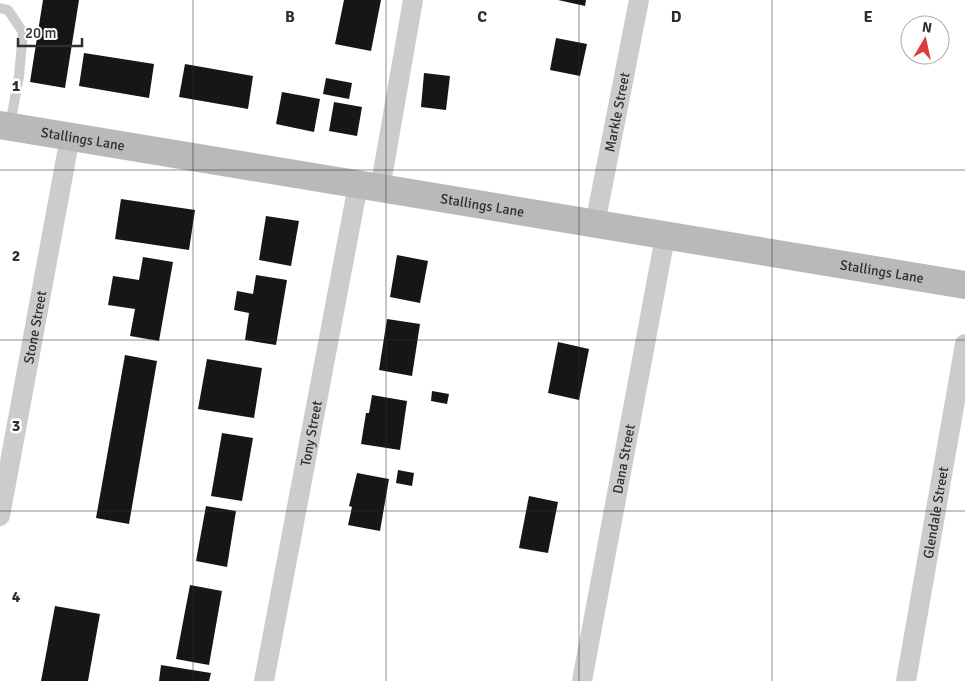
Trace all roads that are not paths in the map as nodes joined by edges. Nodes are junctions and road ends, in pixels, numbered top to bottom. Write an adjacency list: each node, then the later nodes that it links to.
1 (413, 0): 6 (street, Tony Street)
2 (639, 0): 7 (street, Markle Street)
3 (0, 8): 4 (lane)
4 (5, 126): 5 (street, Stallings Lane)
5 (70, 137): 6 (street, Stallings Lane); 11 (street, Stone Street)
6 (369, 187): 7 (street, Stallings Lane); 12 (street, Tony Street)
7 (594, 224): 8 (street, Stallings Lane)
8 (665, 236): 9 (street, Stallings Lane); 13 (street, Dana Street)
9 (965, 285)
10 (965, 344): 14 (street, Glendale Street)
11 (0, 516)
12 (264, 681)
13 (582, 681)
14 (906, 681)

